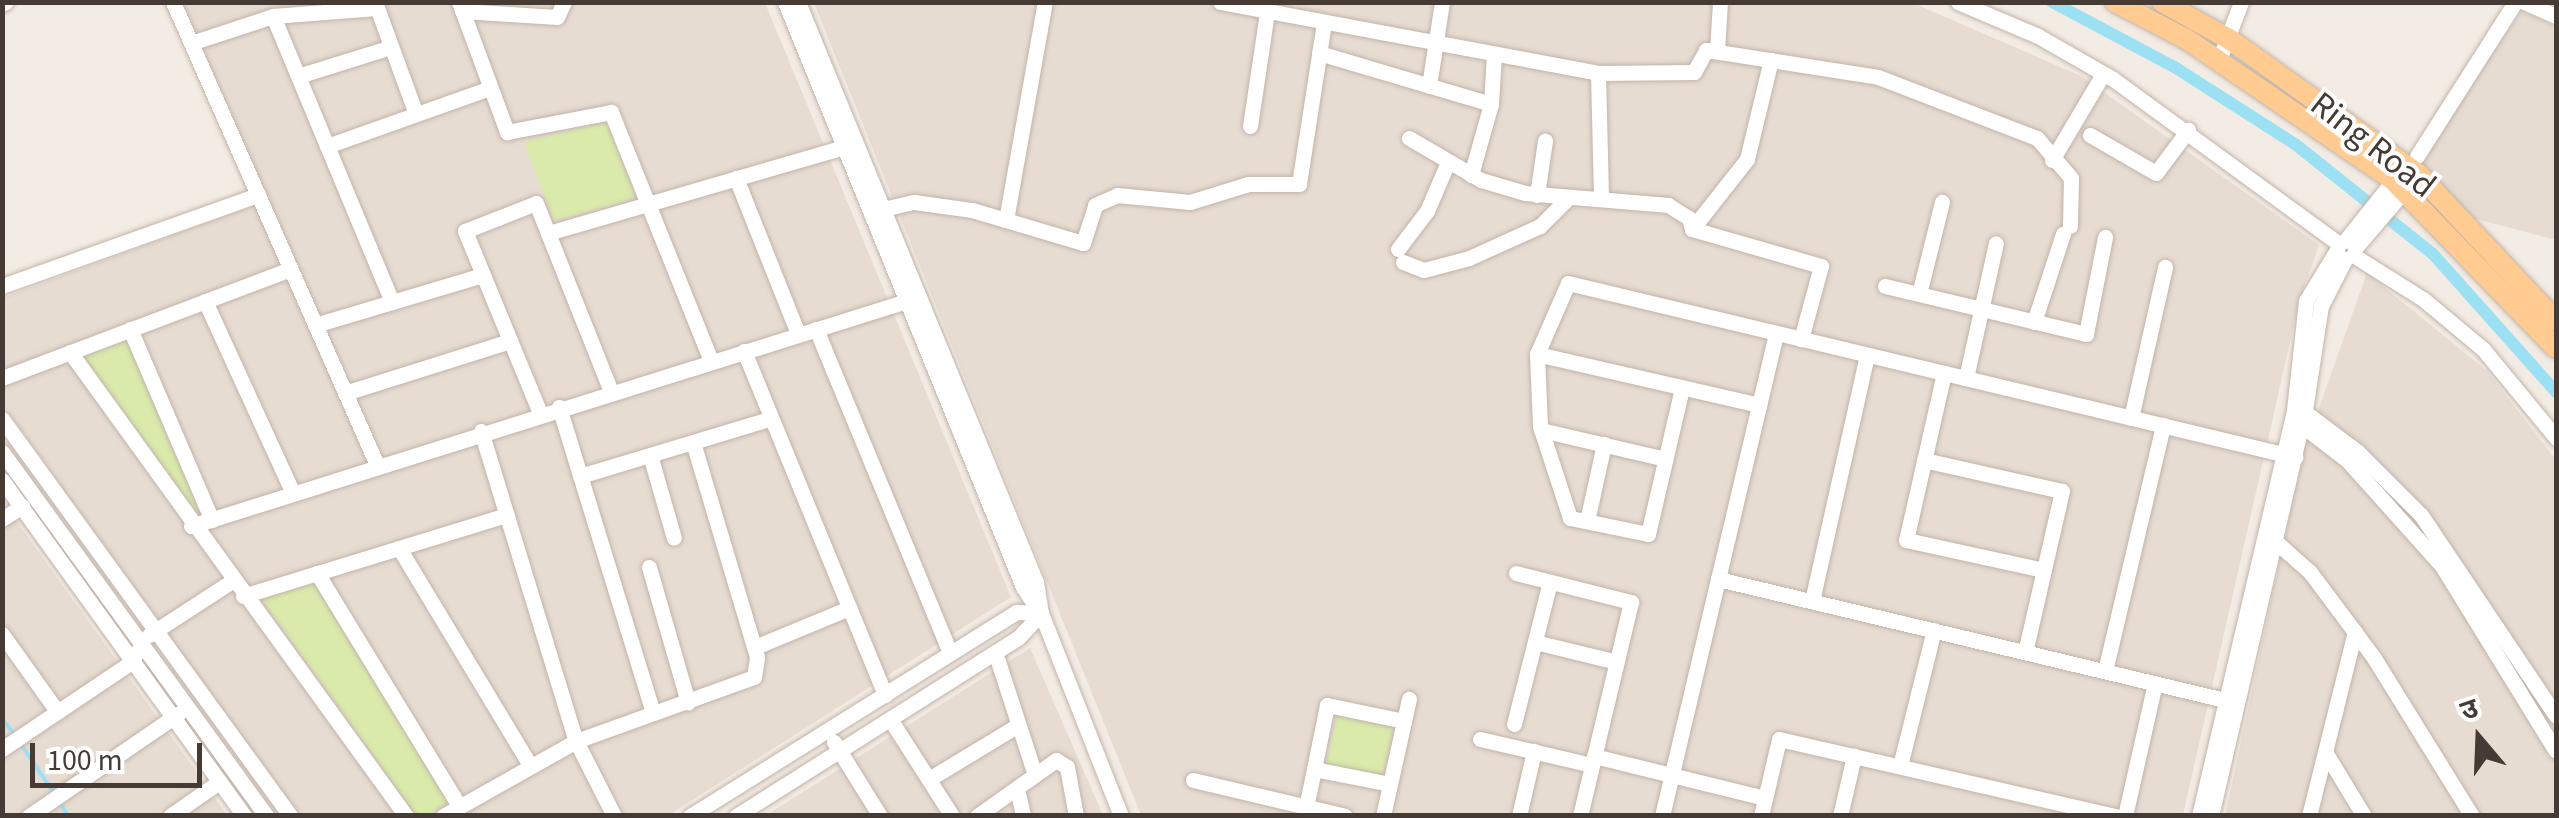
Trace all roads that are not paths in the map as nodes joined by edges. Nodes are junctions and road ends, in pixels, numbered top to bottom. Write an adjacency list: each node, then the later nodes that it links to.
1 (173, 2): 22 (street)
2 (564, 2): 16 (street)
3 (785, 2): 42 (street)
4 (798, 2): 42 (street)
5 (1045, 2): 56 (street)
6 (1220, 2): 17 (street)
7 (1442, 2): 23 (street)
8 (1720, 2): 25 (street)
9 (1958, 2): 31 (street)
10 (2115, 2): 29 (main road)
11 (2162, 2): 21 (main road, Ring Road)
12 (2241, 2): 21 (street)
13 (2515, 2): 48 (street)
14 (2524, 2): 19 (street)
15 (376, 5): 18 (street); 24 (street)
16 (461, 7): 34 (street)
17 (1267, 12): 20 (street); 37 (street)
18 (273, 16): 22 (street); 32 (street)
19 (2556, 16)
20 (1324, 23): 23 (street); 26 (street)
21 (2229, 38): 29 (street); 48 (main road, Ring Road)
22 (191, 43): 49 (street)
23 (1436, 43): 27 (street); 33 (street)
24 (391, 46): 32 (street); 36 (street)
25 (1717, 51): 28 (street); 30 (street)
26 (1319, 53): 33 (street); 56 (street)
27 (1494, 54): 30 (street); 35 (street)
28 (1771, 60): 44 (street); 57 (street)
29 (2219, 60): 48 (main road)
30 (1598, 73): 52 (street)
31 (2103, 74): 38 (street); 44 (street)
32 (298, 76): 43 (street)
33 (1429, 86): 35 (street)
34 (490, 88): 36 (street); 54 (street)
35 (1490, 104): 46 (street)
36 (416, 114): 43 (street)
37 (1250, 126)
38 (2188, 130): 39 (street); 61 (street)
39 (2090, 135)
40 (1409, 138): 45 (street)
41 (1545, 140): 50 (street)
42 (849, 145): 47 (street); 55 (street); 68 (street)
43 (327, 146): 70 (street)
44 (2052, 160): 73 (street)
45 (1447, 164): 46 (street); 51 (street)
46 (1471, 175): 50 (street)
47 (736, 178): 54 (street); 78 (street)
48 (2402, 180): 61 (street); 72 (main road, Ring Road); 81 (main road)
49 (258, 195): 63 (street); 65 (street)
50 (1537, 195): 51 (street)
51 (1567, 198): 52 (street)
52 (1601, 199): 57 (street)
53 (1942, 202): 67 (street)
54 (649, 204): 58 (street); 86 (street)
55 (883, 209): 56 (street); 68 (street)
56 (1006, 220)
57 (1692, 229): 79 (street)
58 (548, 234): 64 (street); 91 (street)
59 (2105, 237): 73 (street)
60 (1996, 243): 71 (street)
61 (2346, 250): 96 (street); 103 (street)
62 (2166, 267): 97 (street)
63 (290, 269): 69 (street); 74 (street)
64 (483, 275): 70 (street); 80 (street)
65 (2, 286)
66 (1885, 286): 67 (street)
67 (1919, 294): 71 (street)
68 (912, 299): 75 (street); 134 (street)
69 (205, 301): 76 (street); 114 (street)
70 (392, 302): 74 (street)
71 (1981, 309): 73 (street); 89 (street)
72 (2556, 321)
73 (2034, 322)
74 (315, 325): 92 (street)
75 (816, 328): 78 (street); 144 (street)
76 (130, 330): 83 (street); 118 (street)
77 (1776, 333): 79 (street); 84 (street); 93 (street)
78 (798, 334): 82 (street)
79 (1801, 339): 85 (street)
80 (510, 341): 92 (street); 95 (street)
81 (2556, 348)
82 (744, 351): 86 (street); 99 (street)
83 (70, 352): 88 (street); 120 (street)
84 (1537, 354): 90 (street); 101 (street)
85 (1867, 355): 87 (street); 132 (street)
86 (711, 361): 91 (street)
87 (1944, 373): 89 (street); 110 (street)
88 (2, 378)
89 (1966, 378): 97 (street)
90 (1682, 388): 93 (street); 109 (street)
91 (611, 391): 94 (street)
92 (346, 393): 111 (street)
93 (1759, 406): 128 (street)
94 (559, 407): 95 (street); 112 (street)
95 (540, 413): 102 (street)
96 (2298, 414): 108 (street); 150 (street)
97 (2130, 418): 100 (street)
98 (2, 419): 135 (street)
99 (769, 420): 104 (street); 133 (street)
100 (2162, 425): 108 (street); 147 (street)
101 (1541, 430): 105 (street); 119 (street)
102 (481, 432): 111 (street); 116 (street)
103 (2556, 438)
104 (693, 442): 107 (street); 141 (street)
105 (1604, 444): 109 (street); 119 (street)
106 (2, 452): 139 (street)
107 (650, 456): 112 (street); 121 (street)
108 (2290, 456): 122 (street); 153 (street)
109 (1666, 458): 119 (street)
110 (1924, 460): 125 (street); 125 (street)
111 (377, 465): 114 (street)
112 (580, 476): 156 (street)
113 (2, 480): 115 (street)
114 (293, 493): 118 (street)
115 (22, 506): 117 (street); 145 (street)
116 (506, 515): 123 (street); 165 (street)
117 (2, 520)
118 (212, 520): 120 (street)
119 (1587, 521)
120 (191, 526): 129 (street)
121 (674, 538)
122 (2276, 542): 137 (street); 153 (street)
123 (398, 548): 127 (street); 172 (street)
124 (649, 568): 152 (street)
125 (2044, 570): 143 (street)
126 (1516, 573): 130 (street)
127 (316, 574): 131 (street); 183 (street)
128 (1718, 579): 132 (street); 176 (street)
129 (232, 580): 131 (street); 135 (street)
130 (1550, 582): 140 (street); 146 (street)
131 (243, 596): 192 (street)
132 (1812, 601): 136 (street)
133 (849, 608): 141 (street); 149 (street)
134 (1040, 613): 142 (street); 144 (street); 201 (street)
135 (158, 630): 139 (street); 191 (street)
136 (1934, 630): 143 (street); 173 (street)
137 (2355, 632): 169 (street); 215 (street)
138 (2, 634): 154 (street)
139 (139, 642): 145 (street); 155 (street)
140 (1535, 642): 146 (street); 160 (street)
141 (754, 647): 152 (street)
142 (995, 652): 158 (street); 161 (street)
143 (2024, 652): 147 (street)
144 (950, 653): 149 (street)
145 (132, 661): 154 (street); 155 (street)
146 (1617, 662): 171 (street)
147 (2105, 671): 148 (street)
148 (2155, 683): 153 (street); 210 (street)
149 (885, 695): 162 (street)
150 (2536, 699): 157 (street); 167 (street)
151 (1409, 700): 159 (street)
152 (688, 702): 156 (street)
153 (2231, 702): 211 (street); 212 (street)
154 (58, 712): 164 (street)
155 (180, 712): 179 (street); 187 (street); 190 (street)
156 (654, 713): 165 (street)
157 (2556, 716)
158 (890, 719): 166 (street); 177 (street)
159 (1404, 722): 174 (street); 180 (street)
160 (1514, 724)
161 (1018, 725): 175 (street); 177 (street)
162 (826, 730): 166 (street); 195 (street)
163 (1480, 739): 168 (street)
164 (13, 741)
165 (576, 741): 172 (street); 194 (street)
166 (839, 750): 186 (street); 196 (street)
167 (2556, 750)
168 (1534, 752): 171 (street); 204 (street)
169 (2325, 752): 213 (street); 214 (street)
170 (1854, 756): 173 (street); 182 (street); 208 (street)
171 (1593, 761): 176 (street); 205 (street)
172 (530, 765): 183 (street)
173 (1900, 766): 185 (street)
174 (1314, 769): 180 (street); 184 (street)
175 (1035, 774): 181 (street); 200 (street)
176 (1672, 775): 182 (street); 206 (street)
177 (928, 779): 197 (street)
178 (1192, 780): 184 (street)
179 (220, 782): 188 (street); 189 (street)
180 (1390, 784): 203 (street)
181 (1017, 790): 198 (street); 199 (street)
182 (1765, 798): 207 (street)
183 (459, 806): 193 (street)
184 (1306, 807): 202 (street)
185 (2073, 811): 209 (street)
186 (876, 814)
187 (28, 816)
188 (170, 816)
189 (244, 816)
190 (266, 816)
191 (290, 816)
192 (406, 816)
193 (444, 816)
194 (614, 816)
195 (690, 816)
196 (736, 816)
197 (952, 816)
198 (977, 816)
199 (1023, 816)
200 (1076, 816)
201 (1121, 816)
202 (1345, 816)
203 (1382, 816)
204 (1519, 816)
205 (1580, 816)
206 (1662, 816)
207 (1761, 816)
208 (1840, 816)
209 (2115, 816)
210 (2125, 816)
211 (2199, 816)
212 (2211, 816)
213 (2309, 816)
214 (2364, 816)
215 (2472, 816)

